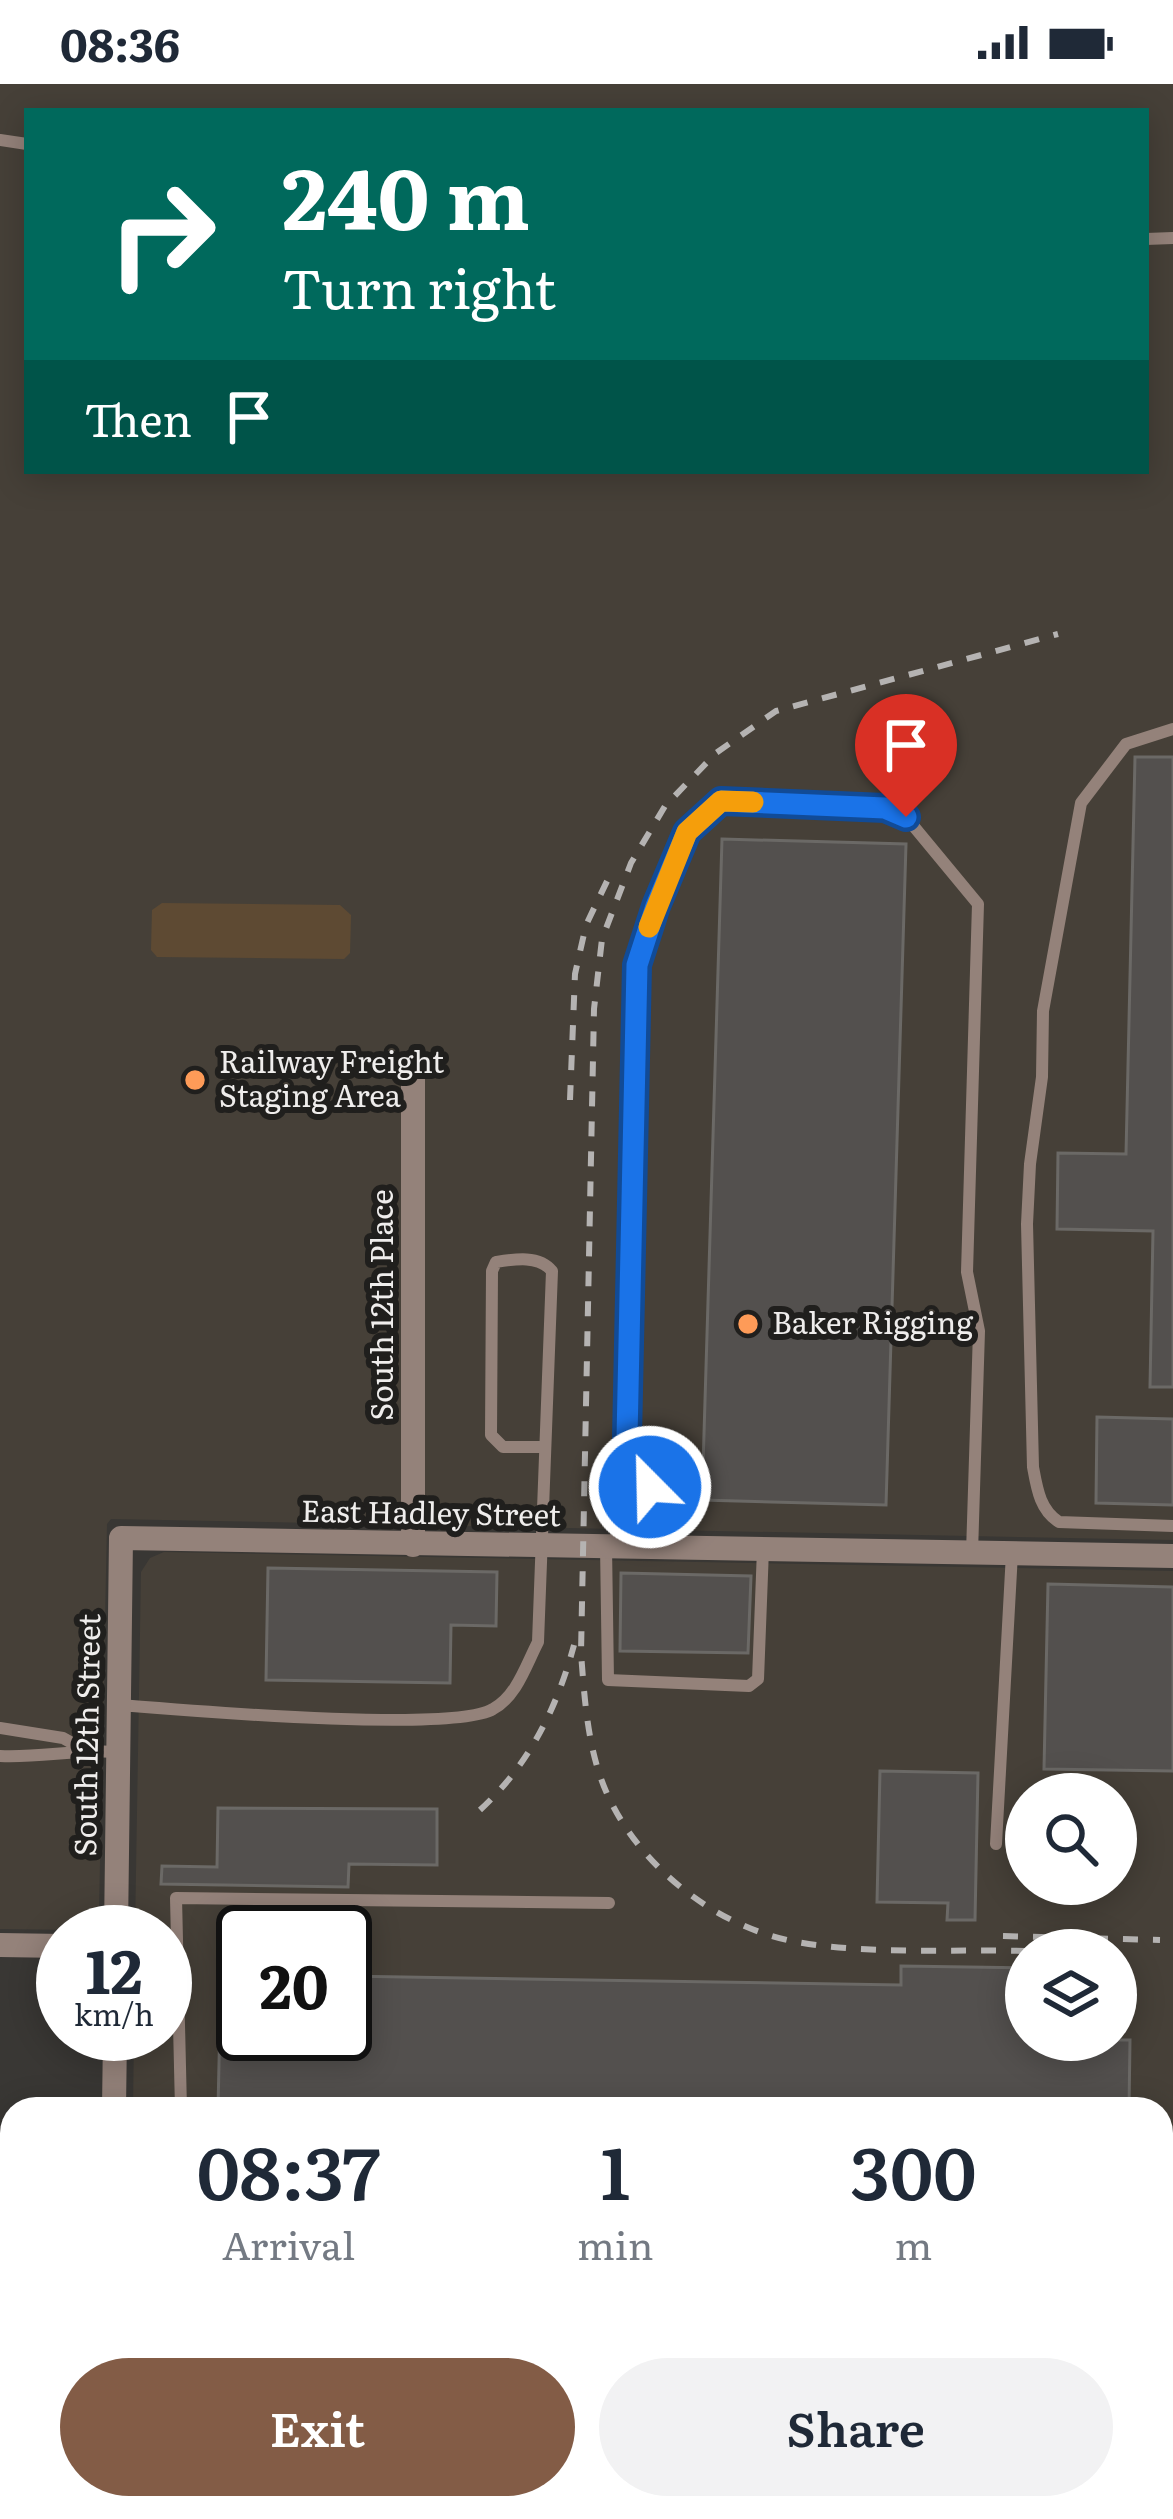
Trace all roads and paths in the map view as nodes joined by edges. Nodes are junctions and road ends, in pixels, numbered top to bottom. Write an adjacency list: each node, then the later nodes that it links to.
1 (1173, 729): 4 (lane)
2 (413, 1065): 6 (street, South 12th Place)
3 (544, 1448): 3 (lane); 7 (lane)
4 (1173, 1526)
5 (121, 1538): 6 (street, East Hadley Street); 14 (street, South 12th Street)
6 (413, 1545): 7 (street, East Hadley Street)
7 (542, 1546): 8 (street, East Hadley Street); 14 (lane)
8 (606, 1546): 9 (street, East Hadley Street); 10 (lane)
9 (646, 1547): 10 (street, East Hadley Street); 11 (lane)
10 (763, 1549): 11 (street, East Hadley Street)
11 (971, 1553): 12 (street, East Hadley Street)
12 (1012, 1553): 13 (street, East Hadley Street); 19 (lane)
13 (1173, 1556)
14 (119, 1706): 17 (street, South 12th Street)
15 (0, 1728): 16 (lane)
16 (82, 1749): 17 (lane); 18 (lane)
17 (118, 1752): 21 (street, South 12th Street)
18 (0, 1756)
19 (996, 1844)
20 (609, 1904): 26 (lane)
21 (116, 1905)
22 (0, 1945): 23 (street)
23 (36, 1946)
24 (115, 2061): 25 (street)
25 (114, 2097)
26 (181, 2097)

